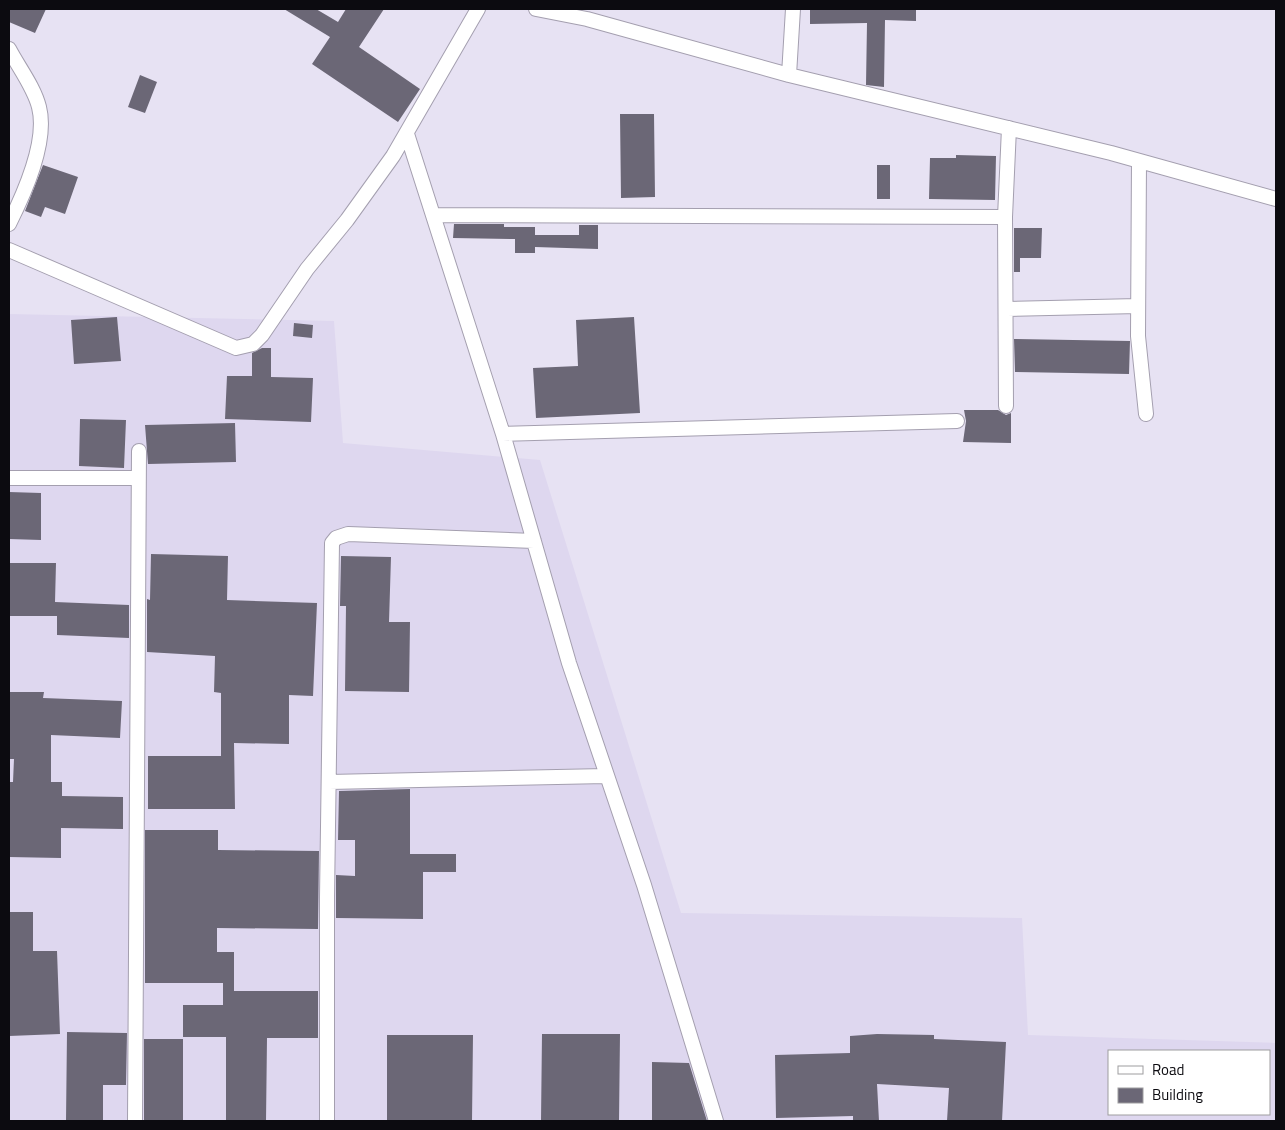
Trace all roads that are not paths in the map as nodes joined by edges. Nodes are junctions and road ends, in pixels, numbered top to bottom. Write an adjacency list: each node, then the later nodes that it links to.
1 (478, 9): 7 (street)
2 (536, 9): 5 (street)
3 (793, 9): 5 (street)
4 (9, 50): 12 (street)
5 (789, 75): 6 (street)
6 (1009, 128): 8 (street); 11 (street)
7 (407, 134): 10 (street); 13 (street)
8 (1139, 161): 9 (street); 14 (street)
9 (1276, 199)
10 (434, 215): 11 (street); 19 (street)
11 (1005, 217): 15 (street)
12 (9, 224)
13 (9, 250)
14 (1138, 306): 15 (street); 17 (street)
15 (1007, 309): 16 (street)
16 (1006, 406)
17 (1146, 414)
18 (956, 421): 19 (street)
19 (503, 434): 23 (street)
20 (139, 451): 22 (street)
21 (9, 478): 22 (street)
22 (138, 478): 26 (street)
23 (534, 541): 24 (street); 25 (street)
24 (606, 776): 25 (street); 28 (street)
25 (329, 782): 27 (street)
26 (135, 1121)
27 (327, 1121)
28 (716, 1121)

